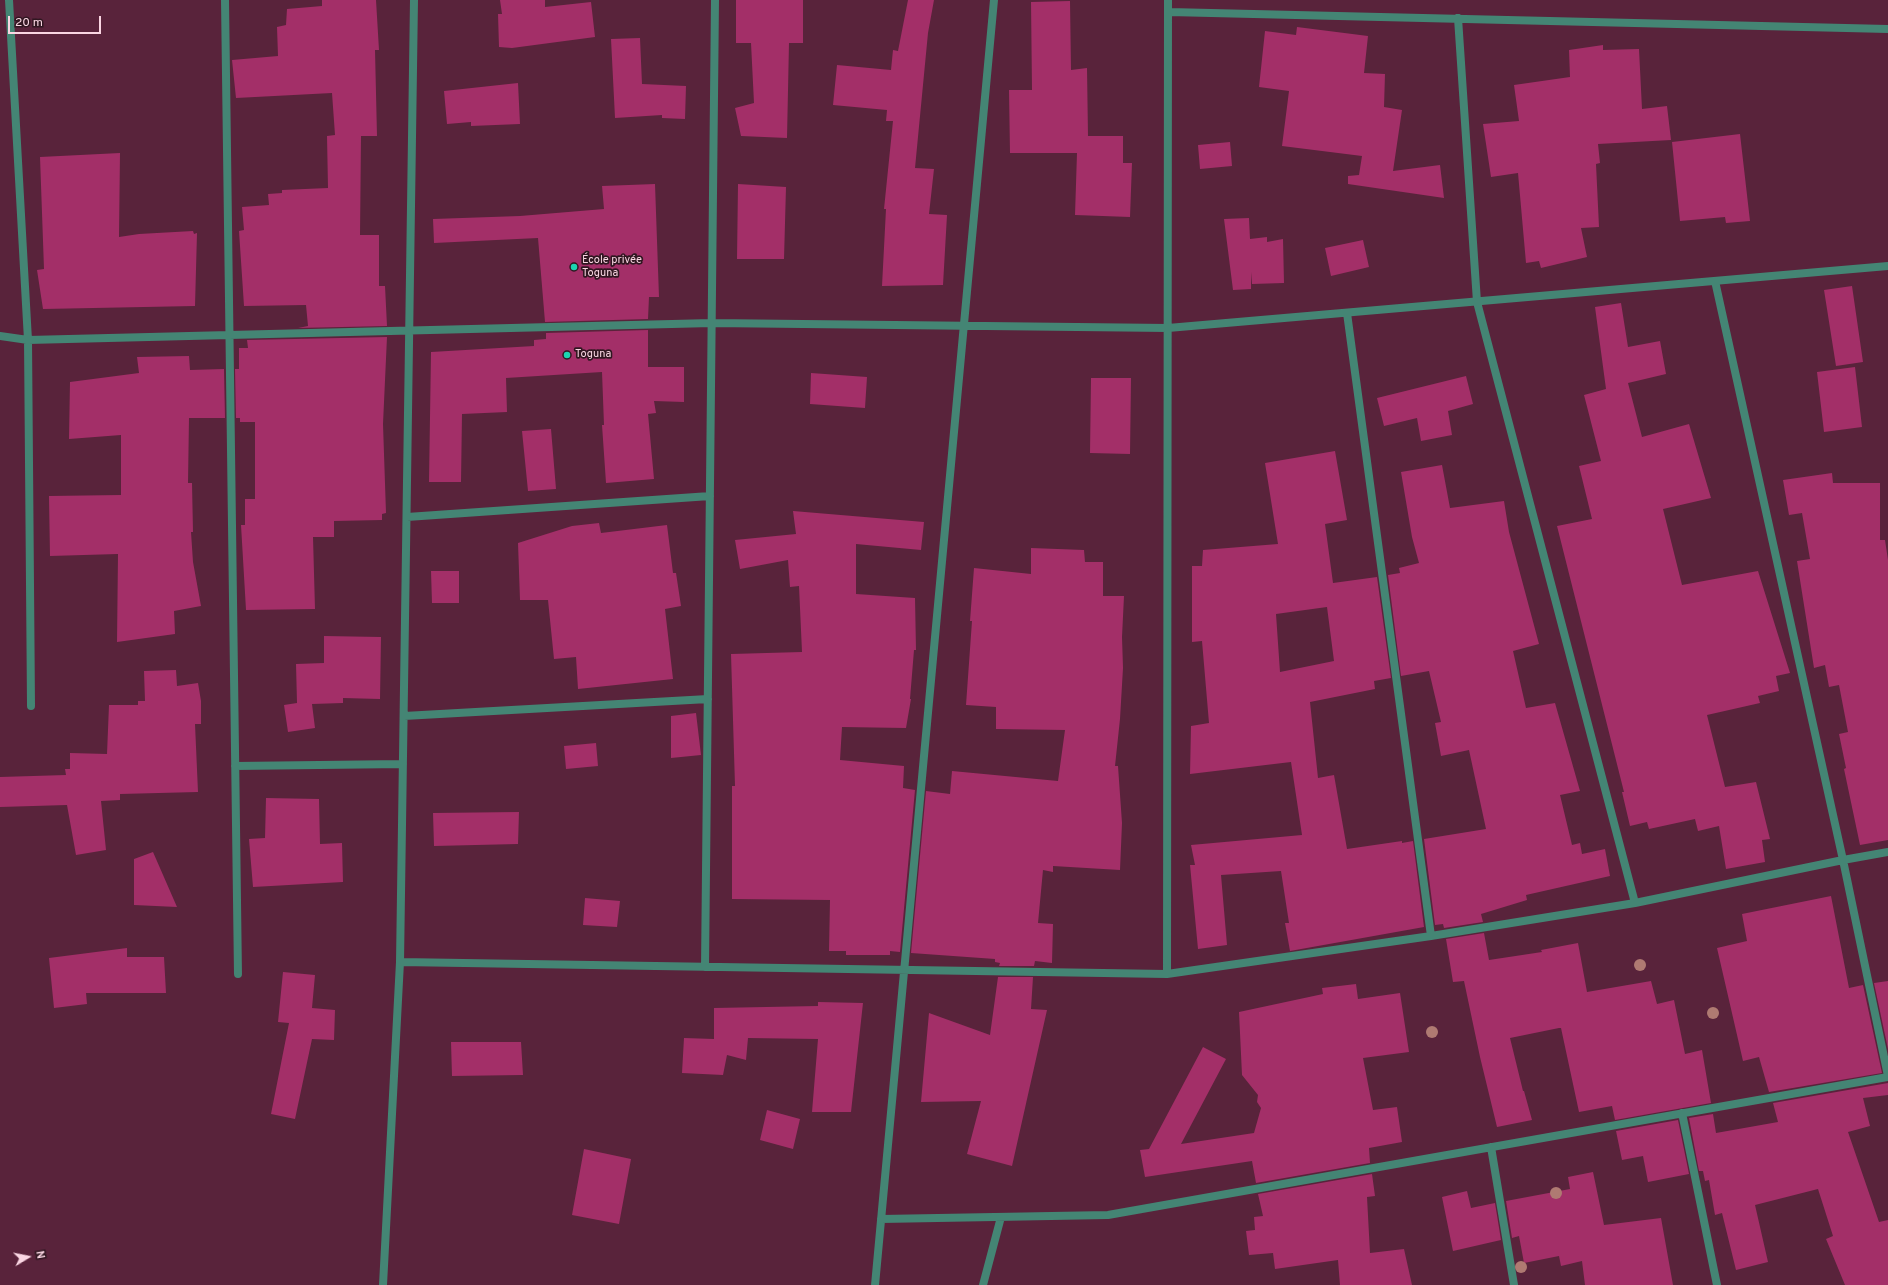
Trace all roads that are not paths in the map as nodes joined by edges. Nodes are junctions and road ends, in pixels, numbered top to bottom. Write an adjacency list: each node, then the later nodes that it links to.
1 (9, 0): 20 (street)
2 (225, 0): 18 (street)
3 (414, 0): 17 (street)
4 (715, 0): 14 (street)
5 (994, 0): 15 (street)
6 (1168, 0): 7 (street)
7 (1169, 12): 8 (street); 16 (street)
8 (1458, 18): 9 (street); 12 (street)
9 (1888, 29)
10 (1888, 266): 11 (street)
11 (1715, 281): 12 (street); 29 (street)
12 (1477, 302): 13 (street); 30 (street)
13 (1347, 312): 16 (street); 31 (street)
14 (712, 323): 15 (street); 17 (street); 21 (street)
15 (964, 326): 16 (street); 34 (street)
16 (1168, 328): 36 (street)
17 (410, 330): 18 (street); 22 (street)
18 (230, 335): 20 (street); 27 (street)
19 (0, 336): 20 (street)
20 (28, 340): 24 (street)
21 (710, 496): 22 (street); 23 (street)
22 (407, 517): 25 (street)
23 (708, 699): 25 (street); 33 (street)
24 (31, 706)
25 (404, 716): 26 (street)
26 (403, 764): 27 (street); 32 (street)
27 (235, 766): 35 (street)
28 (1888, 852): 29 (street)
29 (1842, 860): 30 (street); 37 (street)
30 (1635, 903): 31 (street)
31 (1431, 936): 36 (street)
32 (400, 962): 33 (street); 42 (street)
33 (705, 967): 34 (street)
34 (904, 968): 36 (street); 41 (street)
35 (238, 974)
36 (1167, 974)
37 (1888, 1077): 38 (street)
38 (1682, 1113): 39 (street); 46 (street)
39 (1490, 1147): 40 (street); 45 (street)
40 (1001, 1217): 41 (street); 44 (street)
41 (881, 1219): 43 (street)
42 (383, 1285)
43 (875, 1285)
44 (983, 1285)
45 (1514, 1285)
46 (1717, 1285)

